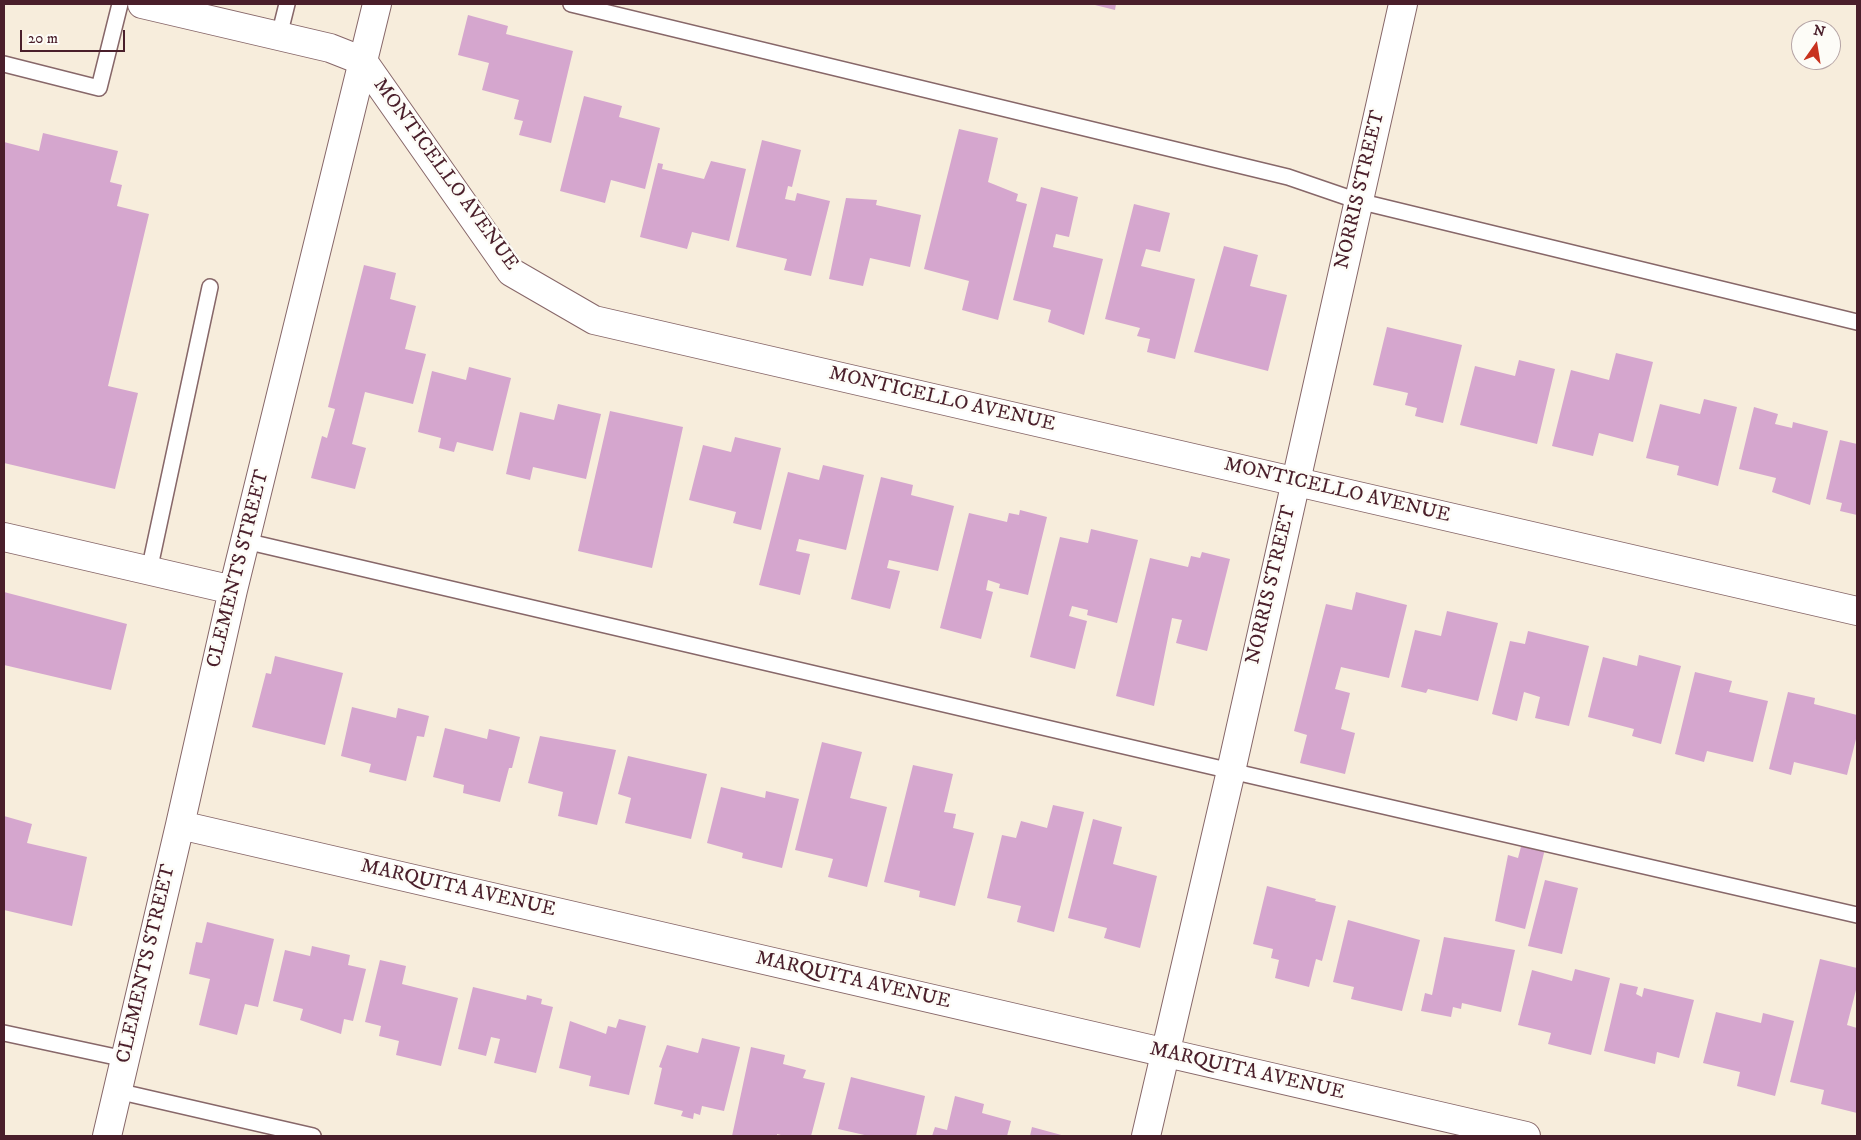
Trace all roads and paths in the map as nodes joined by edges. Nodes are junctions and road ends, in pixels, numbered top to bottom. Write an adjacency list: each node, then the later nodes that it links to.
1 (120, 4): 10 (lane)
2 (142, 4): 7 (street, MONTICELLO AVENUE)
3 (287, 4): 8 (lane)
4 (377, 4): 9 (street, CLEMENTS STREET)
5 (571, 4): 11 (lane)
6 (1403, 4): 11 (street, NORRIS STREET)
7 (174, 7): 8 (street, MONTICELLO AVENUE)
8 (279, 36): 9 (street, MONTICELLO AVENUE)
9 (363, 61): 14 (street, MONTICELLO AVENUE); 16 (street, CLEMENTS STREET)
10 (4, 64)
11 (1358, 201): 13 (lane); 14 (street, NORRIS STREET)
12 (210, 287): 17 (lane)
13 (1857, 322)
14 (1296, 482): 19 (street, MONTICELLO AVENUE); 20 (street, NORRIS STREET)
15 (4, 538): 17 (street)
16 (245, 541): 18 (street, CLEMENTS STREET); 20 (lane)
17 (149, 571): 18 (street)
18 (232, 590): 21 (street, CLEMENTS STREET)
19 (1857, 611)
20 (1231, 771): 22 (lane); 24 (street, NORRIS STREET)
21 (180, 825): 24 (street, MARQUITA AVENUE); 25 (street, CLEMENTS STREET)
22 (1857, 915)
23 (4, 1033): 25 (lane)
24 (1166, 1054): 29 (street, NORRIS STREET); 30 (street, MARQUITA AVENUE)
25 (125, 1059): 26 (street, CLEMENTS STREET)
26 (117, 1091): 27 (street, CLEMENTS STREET); 28 (lane)
27 (107, 1136)
28 (313, 1136)
29 (1146, 1136)
30 (1526, 1136)

